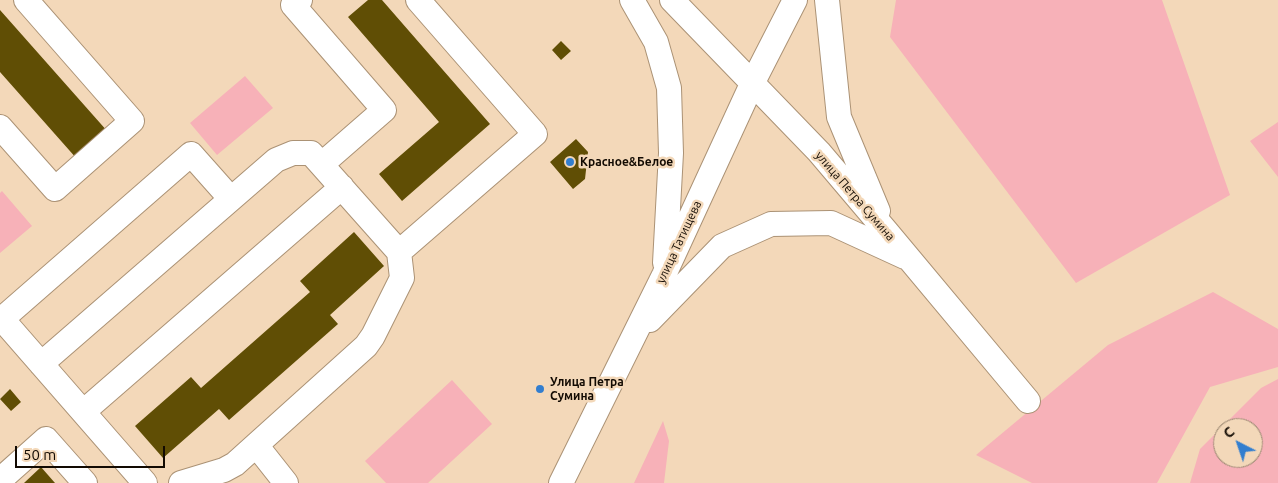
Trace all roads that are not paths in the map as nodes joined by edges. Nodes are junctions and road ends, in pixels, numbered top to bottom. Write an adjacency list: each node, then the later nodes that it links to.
1 (26, 0): 9 (street)
2 (300, 0): 10 (street)
3 (418, 0): 14 (street)
4 (632, 0): 16 (street)
5 (672, 0): 8 (street, улица Петра Сумина)
6 (795, 0): 8 (street, улица Татищева)
7 (827, 0): 13 (street)
8 (752, 84): 13 (street, улица Петра Сумина); 16 (street, улица Татищева)
9 (0, 127)
10 (322, 164): 11 (street); 12 (street)
11 (342, 187): 14 (street); 20 (street)
12 (232, 199): 18 (street); 18 (street)
13 (886, 231): 15 (street, улица Петра Сумина)
14 (399, 252): 21 (street)
15 (909, 259): 17 (street); 19 (street, улица Петра Сумина)
16 (664, 275): 17 (street, улица Татищева)
17 (634, 336): 27 (street, улица Татищева)
18 (41, 364): 20 (street)
19 (1028, 401)
20 (83, 412): 24 (street)
21 (256, 445): 25 (street); 26 (street)
22 (0, 480): 23 (street)
23 (85, 483)
24 (145, 483)
25 (182, 483)
26 (286, 483)
27 (561, 483)

